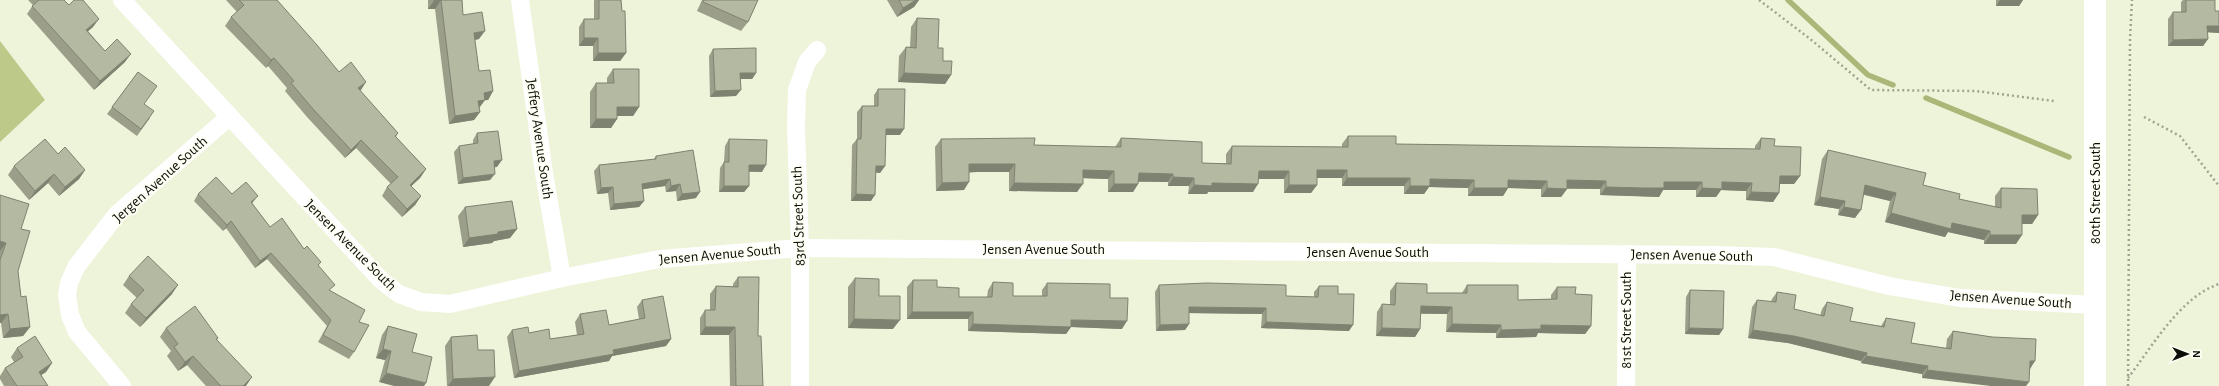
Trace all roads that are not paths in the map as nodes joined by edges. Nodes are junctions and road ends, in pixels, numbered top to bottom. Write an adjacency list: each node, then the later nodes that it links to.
1 (122, 0): 5 (street, Jensen Avenue South)
2 (520, 0): 8 (street, Jeffery Avenue South)
3 (2095, 0): 9 (main road, 80th Street South)
4 (817, 50): 6 (street, 83rd Street South)
5 (229, 118): 8 (street, Jensen Avenue South); 10 (street, Jergen Avenue South)
6 (800, 248): 7 (street, Jensen Avenue South); 8 (street, Jensen Avenue South); 11 (street, 83rd Street South)
7 (1627, 254): 9 (street, Jensen Avenue South); 12 (street, 81st Street South)
8 (562, 278)
9 (2094, 305): 13 (main road, 80th Street South)
10 (122, 386)
11 (800, 386)
12 (1626, 386)
13 (2095, 386)

